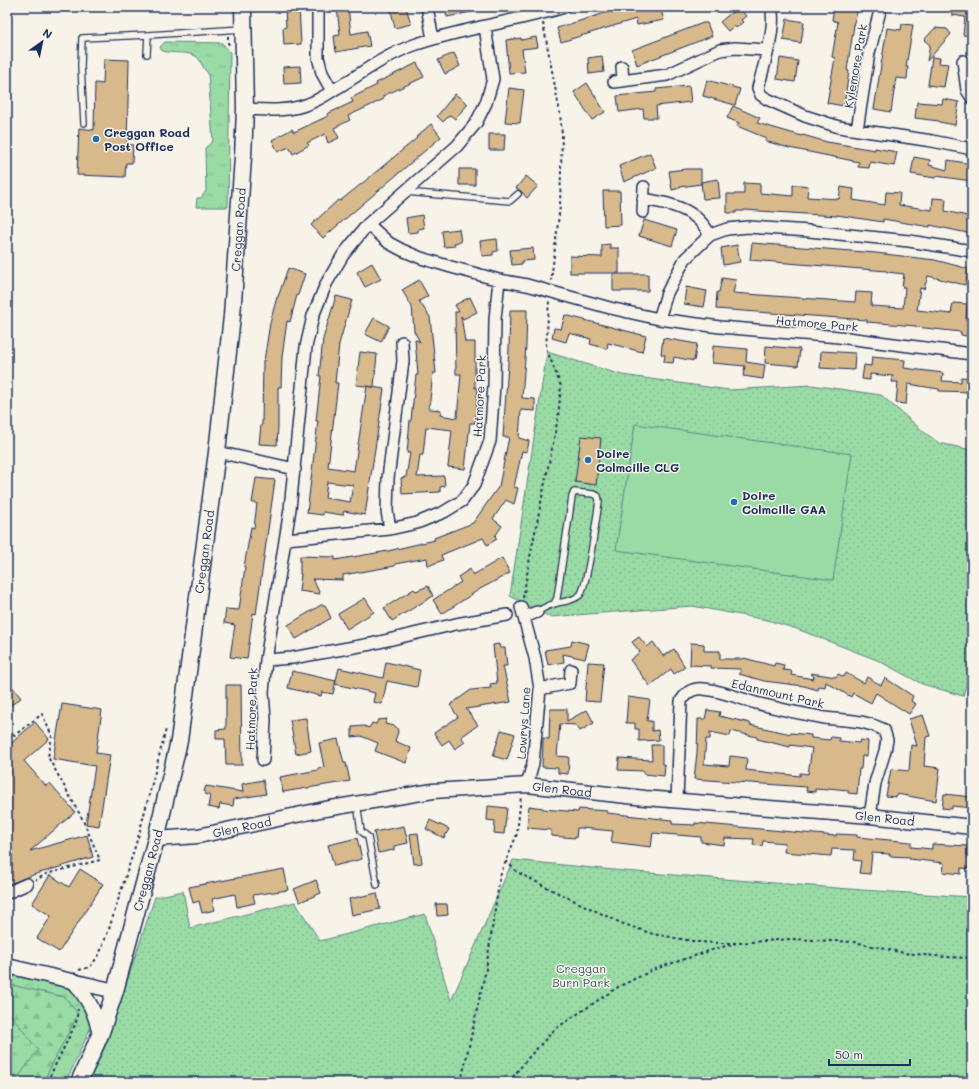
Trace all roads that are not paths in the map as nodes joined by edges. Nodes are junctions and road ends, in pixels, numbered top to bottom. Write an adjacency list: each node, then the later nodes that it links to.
1 (243, 7): 8 (main road, Creggan Road)
2 (318, 7): 15 (street)
3 (427, 7): 10 (street)
4 (564, 7): 7 (street)
5 (771, 7): 11 (street)
6 (880, 7): 19 (street, Kylemore Park)
7 (485, 26): 10 (street); 21 (street, Hatmore Park)
8 (244, 29): 9 (lane); 17 (main road, Creggan Road)
9 (148, 35): 12 (lane); 18 (lane)
10 (433, 39): 15 (street)
11 (767, 50): 13 (street); 19 (street)
12 (147, 54)
13 (622, 67)
14 (967, 67): 16 (street)
15 (332, 91): 17 (street)
16 (972, 98)
17 (245, 109): 31 (main road, Creggan Road)
18 (84, 123)
19 (857, 130): 20 (street)
20 (972, 150)
21 (404, 192): 22 (lane); 24 (street, Hatmore Park)
22 (518, 194)
23 (643, 212): 25 (street)
24 (368, 224): 27 (street, Hatmore Park); 32 (street, Hatmore Park)
25 (710, 236): 26 (street); 28 (street)
26 (972, 251)
27 (498, 280): 28 (street, Hatmore Park); 33 (street, Hatmore Park)
28 (660, 319): 30 (street, Hatmore Park)
29 (402, 342): 33 (street)
30 (972, 354)
31 (217, 452): 32 (street); 47 (main road, Creggan Road)
32 (295, 469): 34 (street, Hatmore Park)
33 (390, 529): 34 (street, Hatmore Park)
34 (286, 539): 38 (street, Hatmore Park)
35 (554, 604): 35 (lane); 36 (lane)
36 (537, 612): 40 (street, Lowrys Lane)
37 (507, 615): 38 (street, Hatmore Park)
38 (266, 660): 41 (street, Hatmore Park)
39 (571, 670): 40 (street)
40 (540, 689): 42 (street, Lowrys Lane)
41 (263, 760)
42 (524, 785): 43 (street, Glen Road); 44 (street, Glen Road)
43 (677, 800): 45 (street, Glen Road); 45 (street, Edanmount Park)
44 (357, 804): 47 (street, Glen Road); 49 (lane)
45 (870, 816): 46 (street, Glen Road)
46 (972, 827)
47 (156, 839): 53 (main road, Creggan Road)
48 (27, 884): 50 (street)
49 (377, 885)
50 (7, 893)
51 (7, 966): 52 (street)
52 (70, 980): 53 (street); 54 (street)
53 (115, 992): 54 (main road, Creggan Road)
54 (100, 1036): 55 (main road, Creggan Road)
55 (79, 1082)

